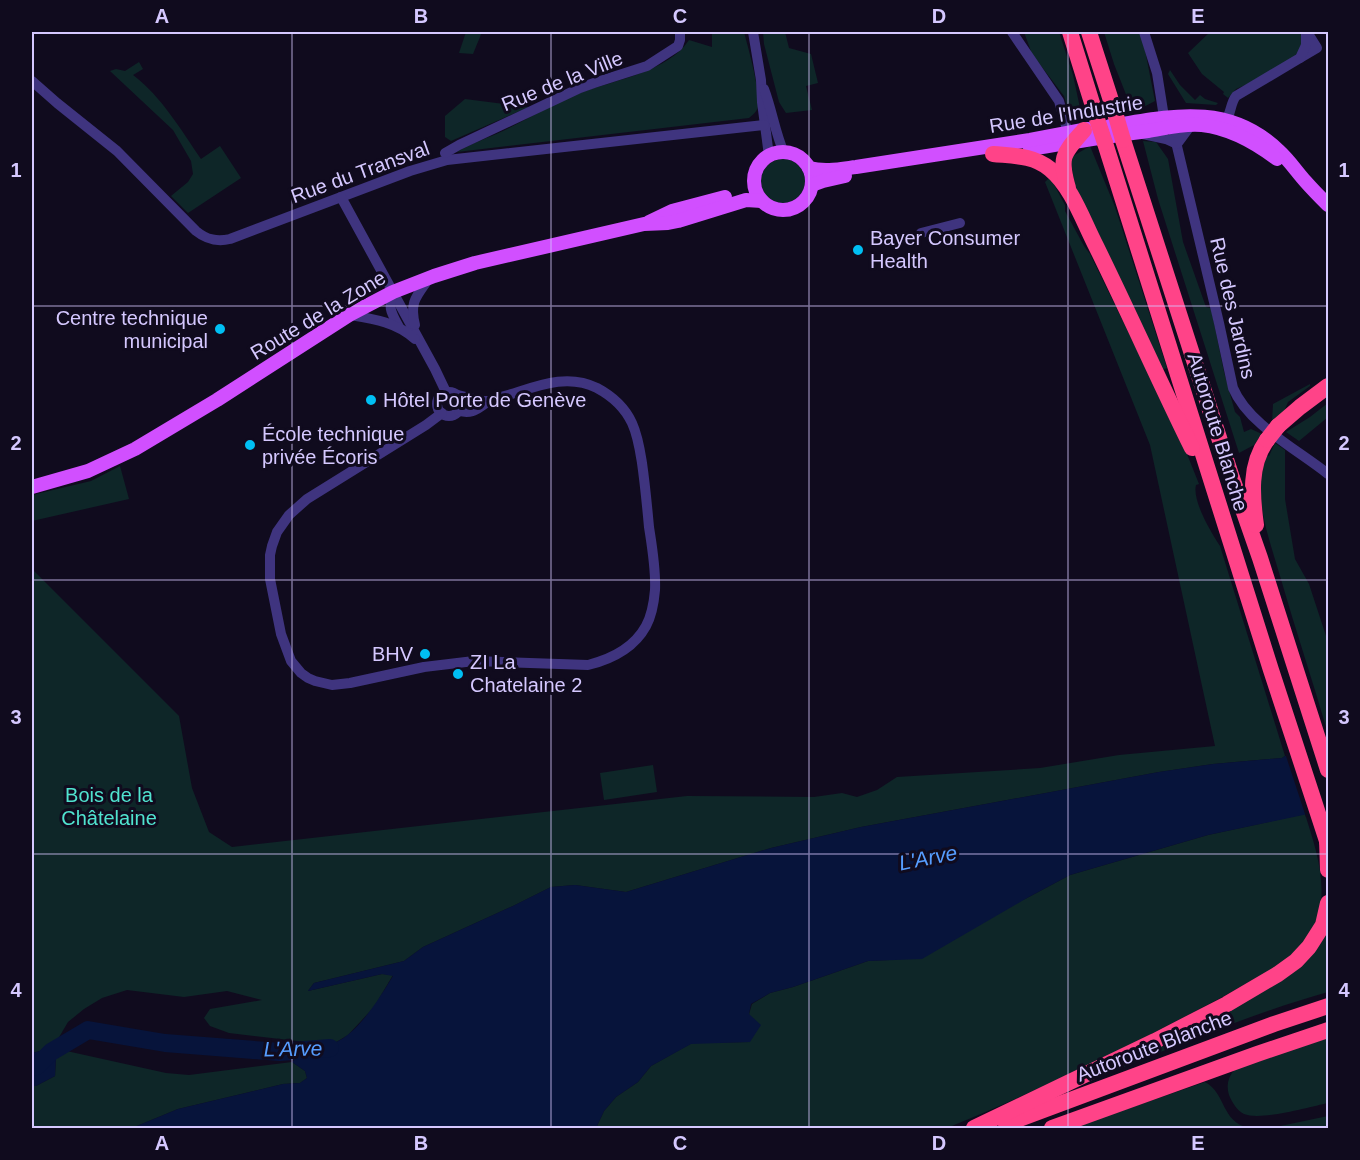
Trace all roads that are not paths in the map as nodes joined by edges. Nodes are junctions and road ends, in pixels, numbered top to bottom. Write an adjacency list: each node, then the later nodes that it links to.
1 (680, 32): 19 (street, Rue de la Ville)
2 (753, 32): 10 (street)
3 (1012, 32): 16 (street)
4 (1070, 32): 46 (highway, Autoroute Blanche, bridge)
5 (1089, 32): 17 (highway, Autoroute Blanche, bridge)
6 (1144, 32): 12 (street, Rue des Jardins)
7 (1306, 32): 8 (street); 9 (street)
8 (1323, 47): 9 (street)
9 (1300, 58): 13 (street)
10 (761, 80): 14 (street); 20 (street)
11 (34, 85): 27 (street, Rue du Transval)
12 (1169, 120): 13 (main road, Rue de l'Industrie); 15 (main road, Rue de l'Industrie); 16 (main road, Rue de l'Industrie); 17 (main road, Rue de l'Industrie); 18 (street, Rue des Jardins)
13 (1224, 120): 15 (main road, Rue de l'Industrie); 29 (main road, Rue de l'Industrie)
14 (764, 124): 22 (street); 27 (street, Rue du Transval)
15 (1191, 125): 18 (street)
16 (1075, 135): 17 (main road, Rue de l'Industrie); 21 (main road, Rue de l'Industrie); 23 (main road, Rue de l'Industrie); 26 (highway)
17 (1128, 136): 18 (street); 47 (highway, Autoroute Blanche)
18 (1177, 144): 44 (street, Rue des Jardins)
19 (445, 153)
20 (783, 153): 22 (main road); 23 (main road, Rue de l'Industrie)
21 (993, 154): 25 (main road, Rue de l'Industrie); 26 (highway)
22 (769, 156): 24 (main road)
23 (809, 168): 25 (main road)
24 (755, 185): 28 (main road); 30 (main road, Route de la Zone)
25 (812, 185): 28 (main road)
26 (1070, 194): 46 (highway)
27 (341, 197): 34 (street)
28 (762, 201): 30 (main road, Route de la Zone)
29 (1329, 205)
30 (644, 224): 33 (main road, Route de la Zone)
31 (960, 224): 32 (street)
32 (921, 233)
33 (430, 277): 34 (main road, Route de la Zone); 37 (street)
34 (393, 292): 35 (main road, Route de la Zone); 36 (street); 37 (street)
35 (349, 315): 36 (street); 45 (main road, Route de la Zone)
36 (399, 327): 37 (street)
37 (419, 341): 39 (street)
38 (1329, 386): 47 (highway, bridge)
39 (446, 392): 40 (street); 43 (street)
40 (458, 395): 41 (street); 42 (street)
41 (489, 401): 42 (street); 43 (street)
42 (459, 411): 43 (street)
43 (442, 413)
44 (1329, 474)
45 (32, 487)
46 (1224, 524): 49 (highway, Autoroute Blanche)
47 (1260, 558): 48 (highway, Autoroute Blanche)
48 (1329, 770)
49 (1327, 843): 50 (highway, Autoroute Blanche)
50 (1329, 870)
51 (1329, 903): 54 (highway)
52 (1329, 1006): 55 (highway, Autoroute Blanche)
53 (1329, 1030): 56 (highway)
54 (974, 1128)
55 (994, 1128)
56 (1052, 1128)

